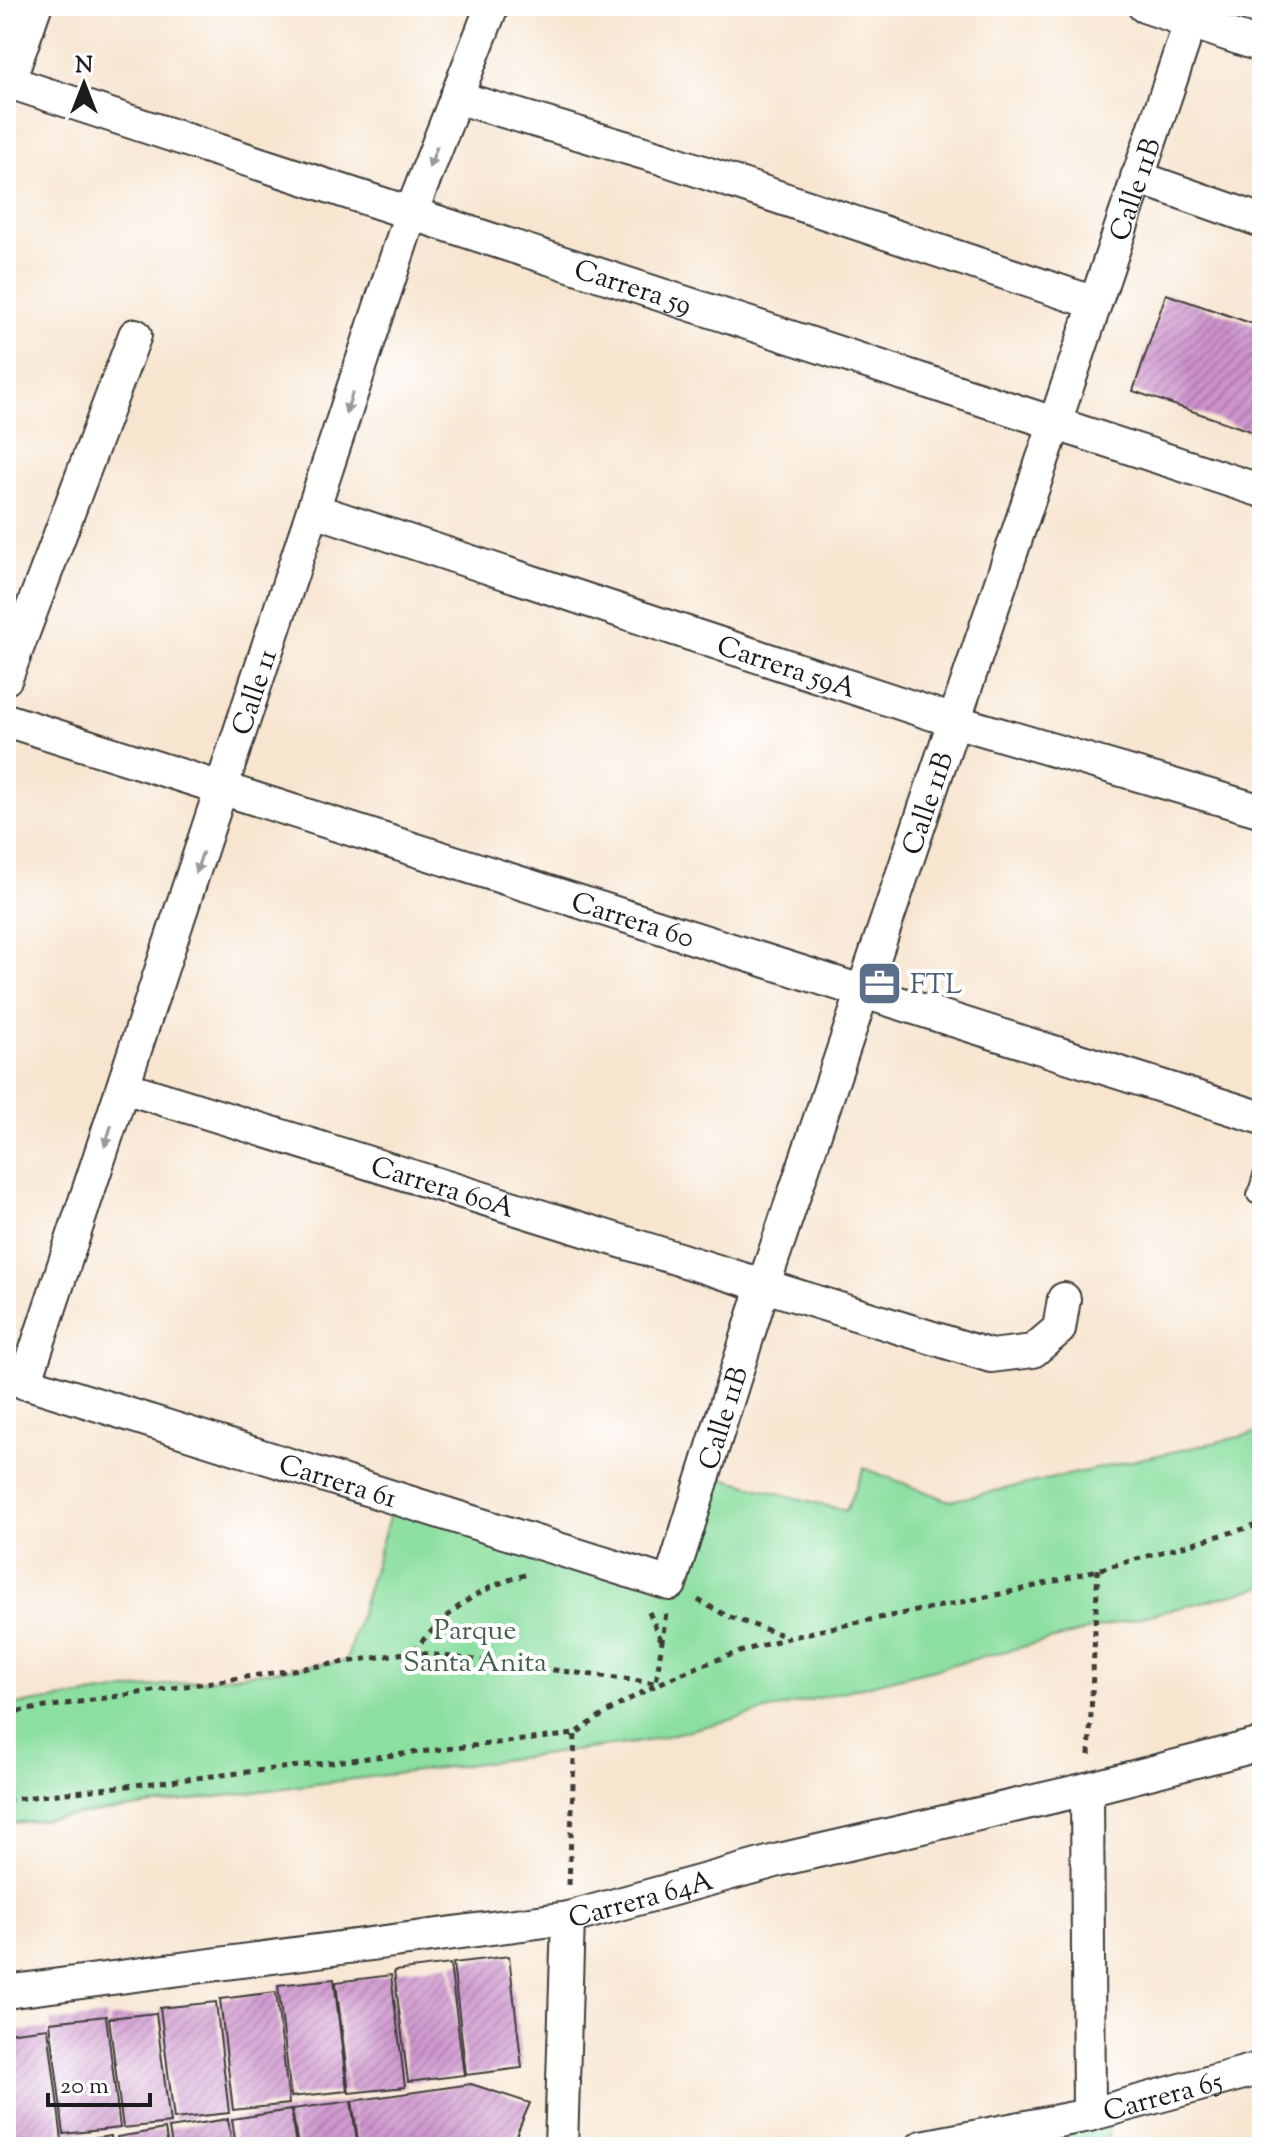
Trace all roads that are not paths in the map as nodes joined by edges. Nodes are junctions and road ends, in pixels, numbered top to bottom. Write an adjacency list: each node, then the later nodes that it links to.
1 (31, 6): 6 (street)
2 (492, 6): 7 (street, Calle 11)
3 (1144, 6): 4 (street)
4 (1190, 23): 5 (street); 8 (street, Calle 11B)
5 (1262, 46)
6 (6, 79): 9 (street, Carrera 59)
7 (456, 97): 9 (street, Calle 11, one-way to 9); 11 (street)
8 (1137, 177): 10 (street); 11 (street, Calle 11B)
9 (411, 213): 13 (street, Carrera 59); 15 (street, Calle 11, one-way to 15)
10 (1262, 221)
11 (1095, 303): 13 (street, Calle 11B)
12 (135, 335): 16 (street)
13 (1054, 423): 14 (street, Carrera 59); 18 (street, Calle 11B)
14 (1262, 491)
15 (314, 510): 18 (street, Carrera 59A); 19 (street, Calle 11)
16 (6, 678)
17 (6, 720): 19 (street, Carrera 60)
18 (954, 721): 20 (street, Carrera 59A); 21 (street, Calle 11B)
19 (223, 789): 21 (street, Carrera 60); 22 (street, Calle 11, one-way to 22)
20 (1262, 811)
21 (863, 992): 23 (street, Carrera 60); 26 (street, Calle 11B)
22 (124, 1087): 26 (street, Carrera 60A); 28 (street, Calle 11, one-way to 28)
23 (1262, 1118)
24 (1262, 1176): 25 (lane)
25 (1262, 1197)
26 (763, 1287): 27 (street, Carrera 60A); 29 (street, Calle 11B)
27 (1064, 1299)
28 (16, 1379): 29 (street, Carrera 61)
29 (670, 1584)
30 (1262, 1744): 31 (street, Carrera 64A)
31 (1087, 1789): 32 (street, Carrera 64A); 35 (street)
32 (568, 1918): 33 (street, Carrera 64A); 36 (street)
33 (6, 1992)
34 (1262, 2068): 35 (street, Carrera 65)
35 (1089, 2115): 37 (street, Carrera 65)
36 (561, 2147)
37 (922, 2147)

